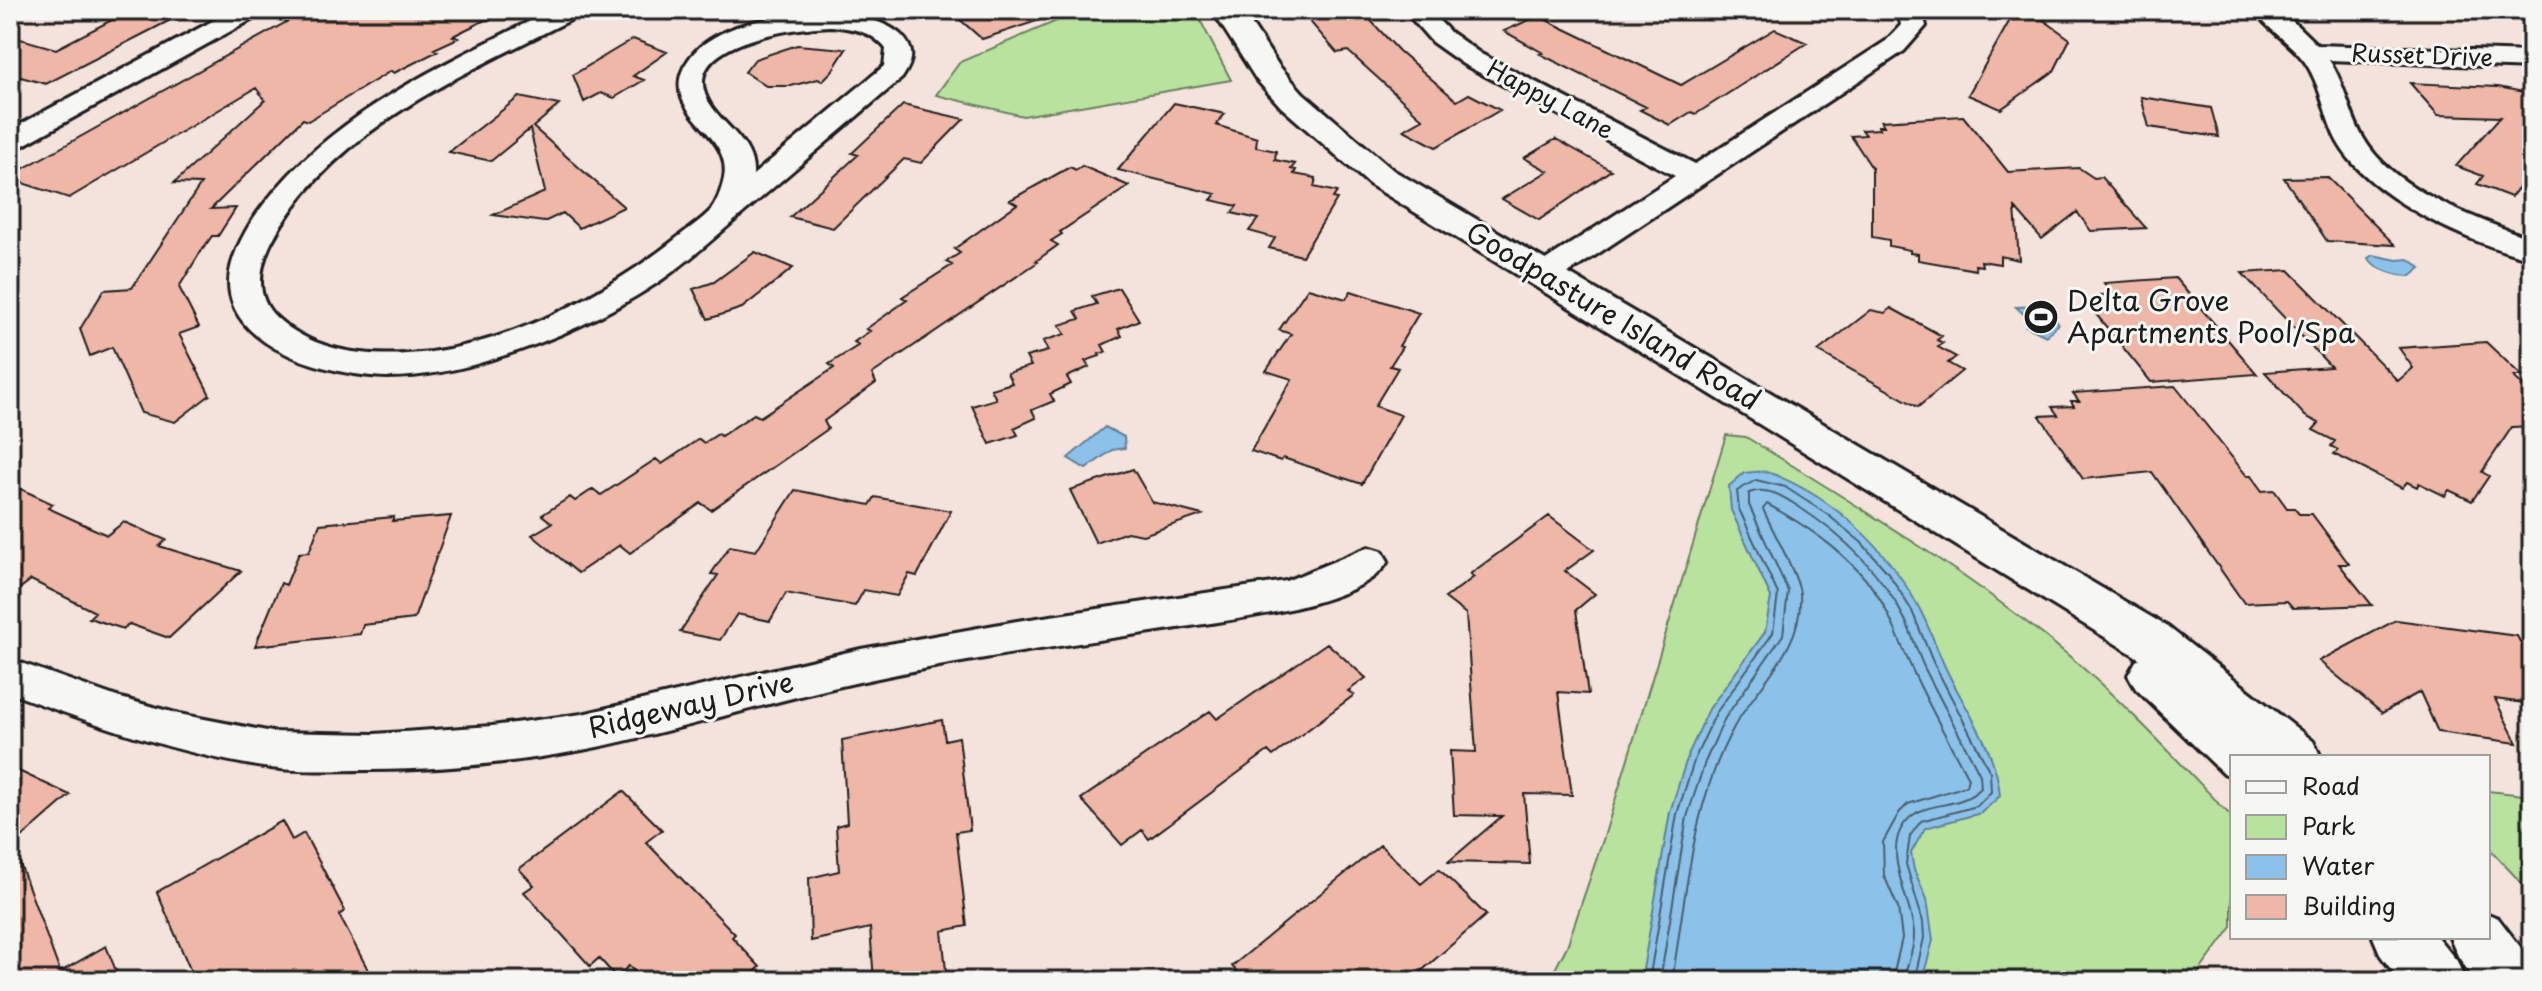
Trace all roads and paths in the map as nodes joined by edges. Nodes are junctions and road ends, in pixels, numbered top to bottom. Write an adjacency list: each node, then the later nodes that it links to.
1 (251, 10): 10 (street)
2 (571, 10): 13 (street)
3 (1227, 10): 15 (main road, Goodpasture Island Road)
4 (1416, 10): 12 (street, Happy Lane)
5 (1910, 10): 12 (street)
6 (2266, 10): 7 (street, Russet Drive)
7 (2311, 52): 8 (street, Russet Drive); 14 (street, Russet Drive)
8 (2532, 60)
9 (10, 117): 10 (street)
10 (38, 126): 11 (street)
11 (10, 141)
12 (1696, 176): 15 (street)
13 (725, 213): 13 (street)
14 (2532, 250)
15 (1544, 275): 17 (main road, Goodpasture Island Road)
16 (1369, 561): 18 (street, Ridgeway Drive)
17 (2040, 576): 19 (main road, Goodpasture Island Road); 20 (main road, Goodpasture Island Road)
18 (12, 680)
19 (2239, 755)
20 (2293, 755)
21 (2403, 939): 24 (main road)
22 (2479, 939): 25 (main road)
23 (2532, 979): 26 (main road)
24 (2436, 981)
25 (2510, 981)
26 (2521, 981)

